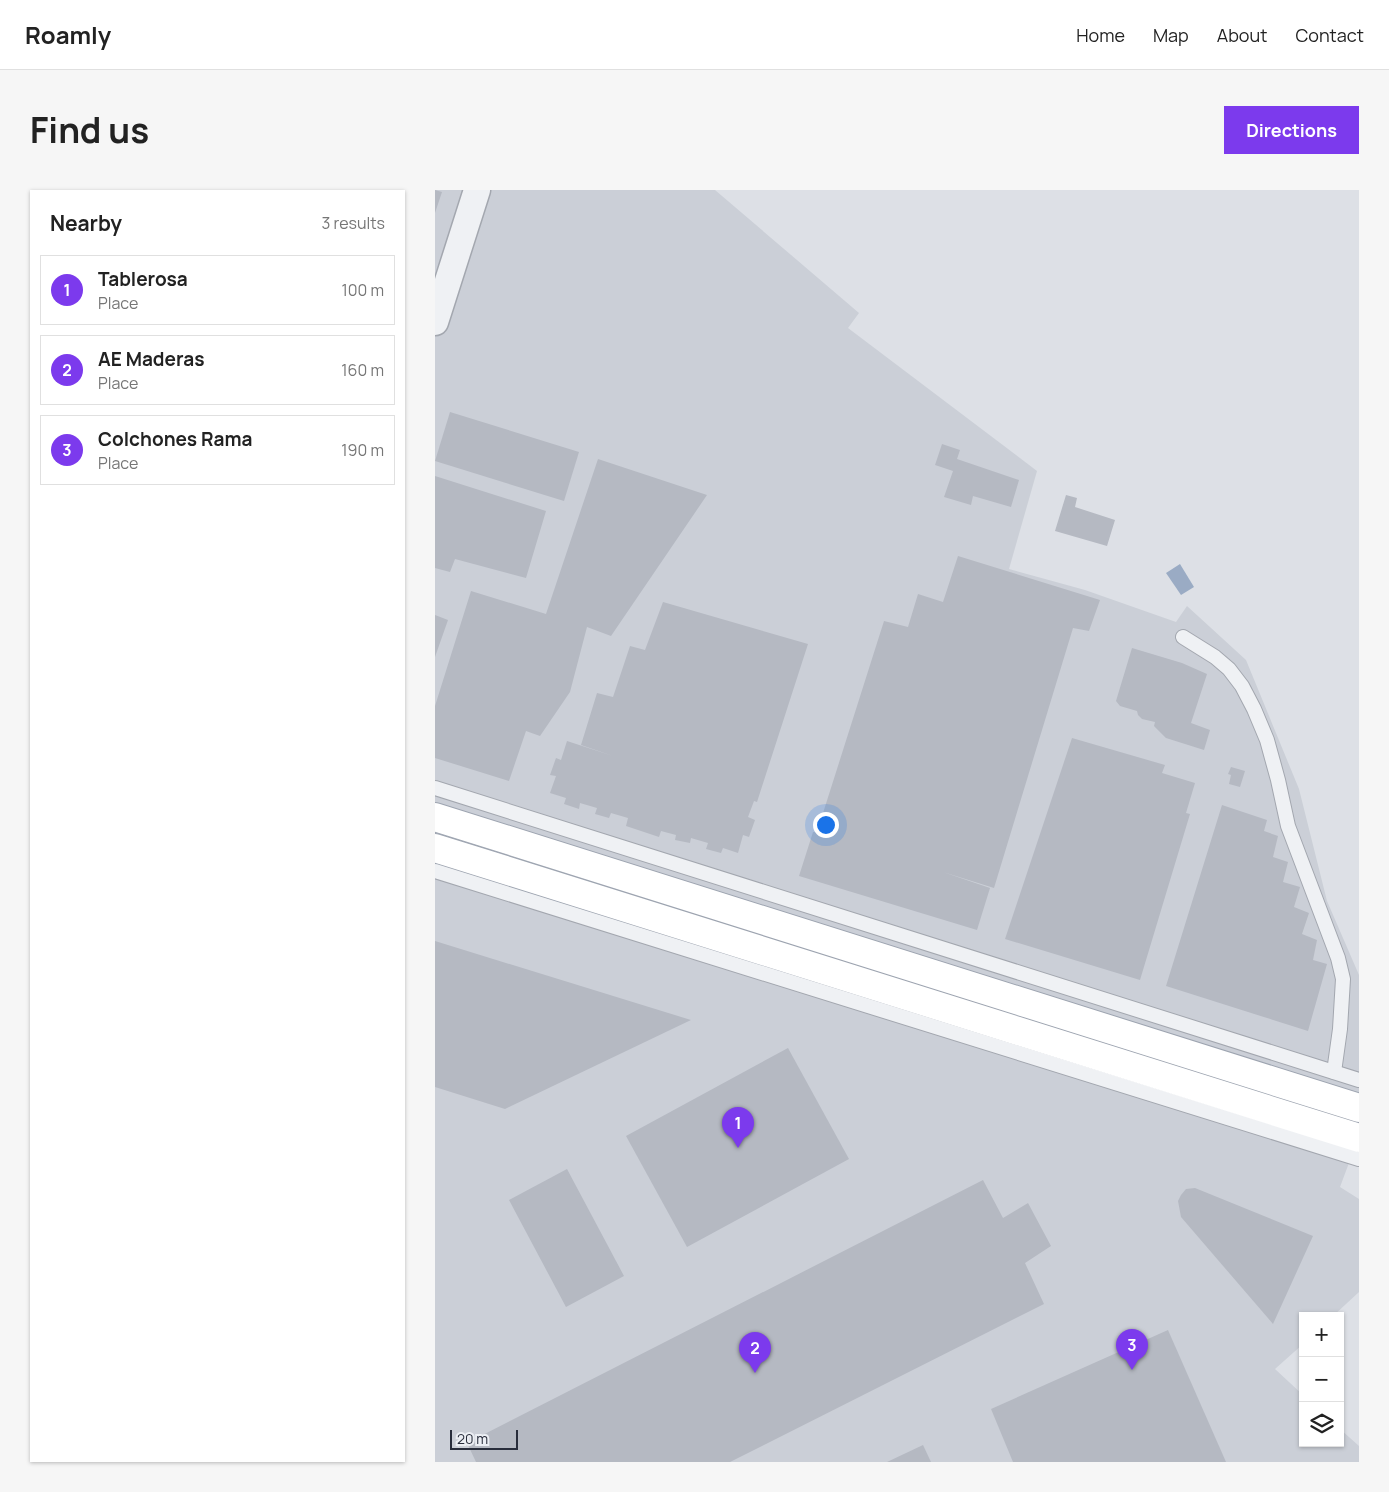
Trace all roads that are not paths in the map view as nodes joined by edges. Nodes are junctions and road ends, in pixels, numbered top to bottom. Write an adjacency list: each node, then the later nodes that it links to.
1 (477, 190): 2 (street)
2 (435, 322)
3 (1183, 637): 8 (lane)
4 (435, 788): 8 (lane)
5 (435, 817): 10 (main road)
6 (435, 848): 11 (main road)
7 (435, 871): 12 (lane)
8 (1334, 1072): 9 (lane)
9 (1359, 1080)
10 (1359, 1108)
11 (1359, 1138)
12 (1359, 1159)

